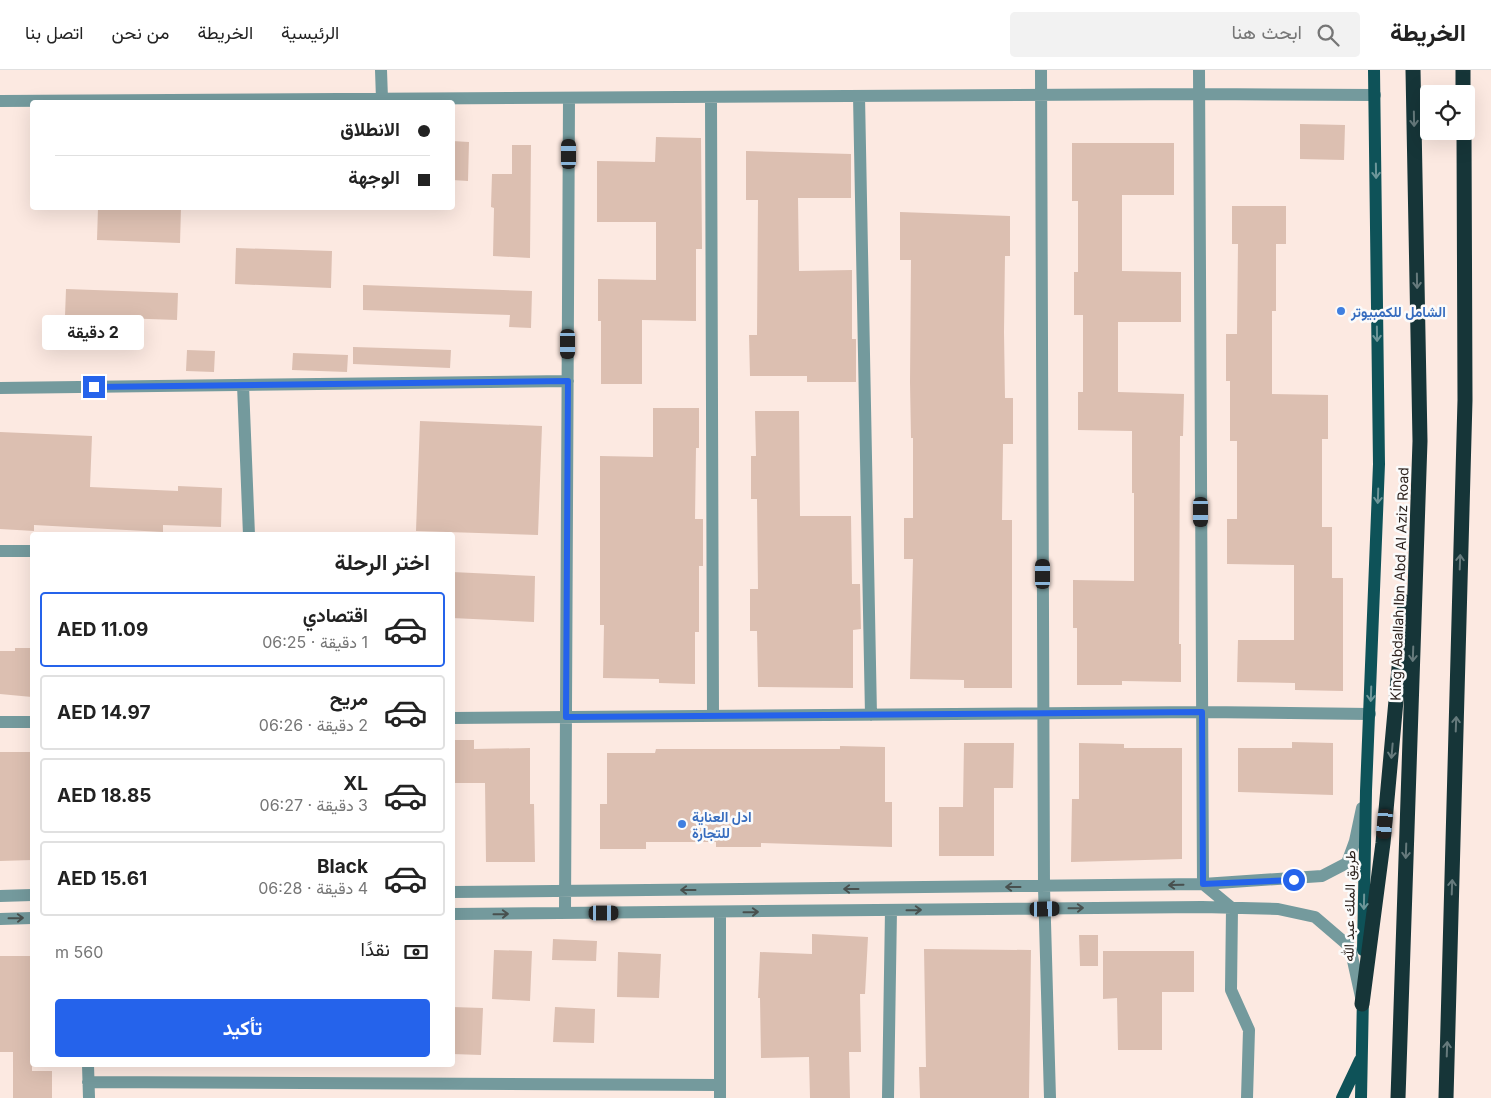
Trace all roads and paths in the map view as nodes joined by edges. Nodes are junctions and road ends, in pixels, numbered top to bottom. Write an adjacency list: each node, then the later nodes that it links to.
1 (381, 70): 14 (street)
2 (1042, 70): 9 (street)
3 (1199, 70): 8 (street)
4 (1374, 70): 10 (main road, طريق الملك عبد الله)
5 (1413, 70): 22 (highway, King Abdallah Ibn Abd Al Aziz Road, one-way to 22)
6 (1463, 70): 7 (highway)
7 (1463, 85)
8 (1199, 94): 9 (street); 10 (street); 26 (street)
9 (1043, 95): 11 (street); 27 (street)
10 (1375, 95): 28 (main road, طريق الملك عبد الله, one-way to 28)
11 (859, 96): 12 (street); 29 (street)
12 (711, 97): 13 (street); 30 (street)
13 (569, 98): 14 (street); 19 (street)
14 (382, 99): 15 (street)
15 (191, 100)
16 (0, 101): 17 (street)
17 (30, 101)
18 (1464, 140): 63 (highway, one-way to 18)
19 (568, 381): 20 (street); 31 (street)
20 (243, 385): 21 (street); 23 (street)
21 (0, 388)
22 (1420, 441): 50 (highway, one-way to 50); 62 (highway, King Abdallah Ibn Abd Al Aziz Road, one-way to 62)
23 (249, 532)
24 (0, 551): 25 (street)
25 (30, 551)
26 (1202, 712): 27 (street); 28 (street); 36 (street)
27 (1044, 714): 29 (street); 37 (street)
28 (1370, 714): 35 (main road, طريق الملك عبد الله)
29 (871, 715): 30 (street)
30 (713, 716): 31 (street)
31 (566, 717): 32 (street); 38 (street)
32 (455, 718)
33 (0, 722): 34 (street)
34 (30, 722)
35 (1366, 792): 36 (street); 50 (main road, طريق الملك عبد الله, one-way to 50)
36 (1203, 884): 37 (street, one-way to 37); 42 (street)
37 (1044, 887): 38 (street, one-way to 38); 43 (street)
38 (565, 891): 39 (street); 46 (street)
39 (455, 892)
40 (30, 895): 41 (street)
41 (0, 896)
42 (1232, 908): 43 (street, one-way to 42); 50 (street); 59 (street)
43 (1045, 909): 44 (street, one-way to 43); 58 (street)
44 (891, 910): 45 (street, one-way to 44); 57 (street)
45 (720, 912): 46 (street); 54 (street)
46 (565, 913): 47 (street, one-way to 46)
47 (455, 914)
48 (30, 918): 49 (street, one-way to 48)
49 (0, 919)
50 (1362, 1004): 51 (main road, طريق الملك عبد الله)
51 (1362, 1056): 60 (main road); 61 (main road, طريق الملك عبد الله)
52 (88, 1067): 53 (street)
53 (88, 1082): 54 (street); 55 (street)
54 (720, 1085): 56 (street)
55 (89, 1098)
56 (720, 1098)
57 (888, 1098)
58 (1050, 1098)
59 (1247, 1098)
60 (1342, 1098)
61 (1361, 1098)
62 (1398, 1098)
63 (1446, 1098)

